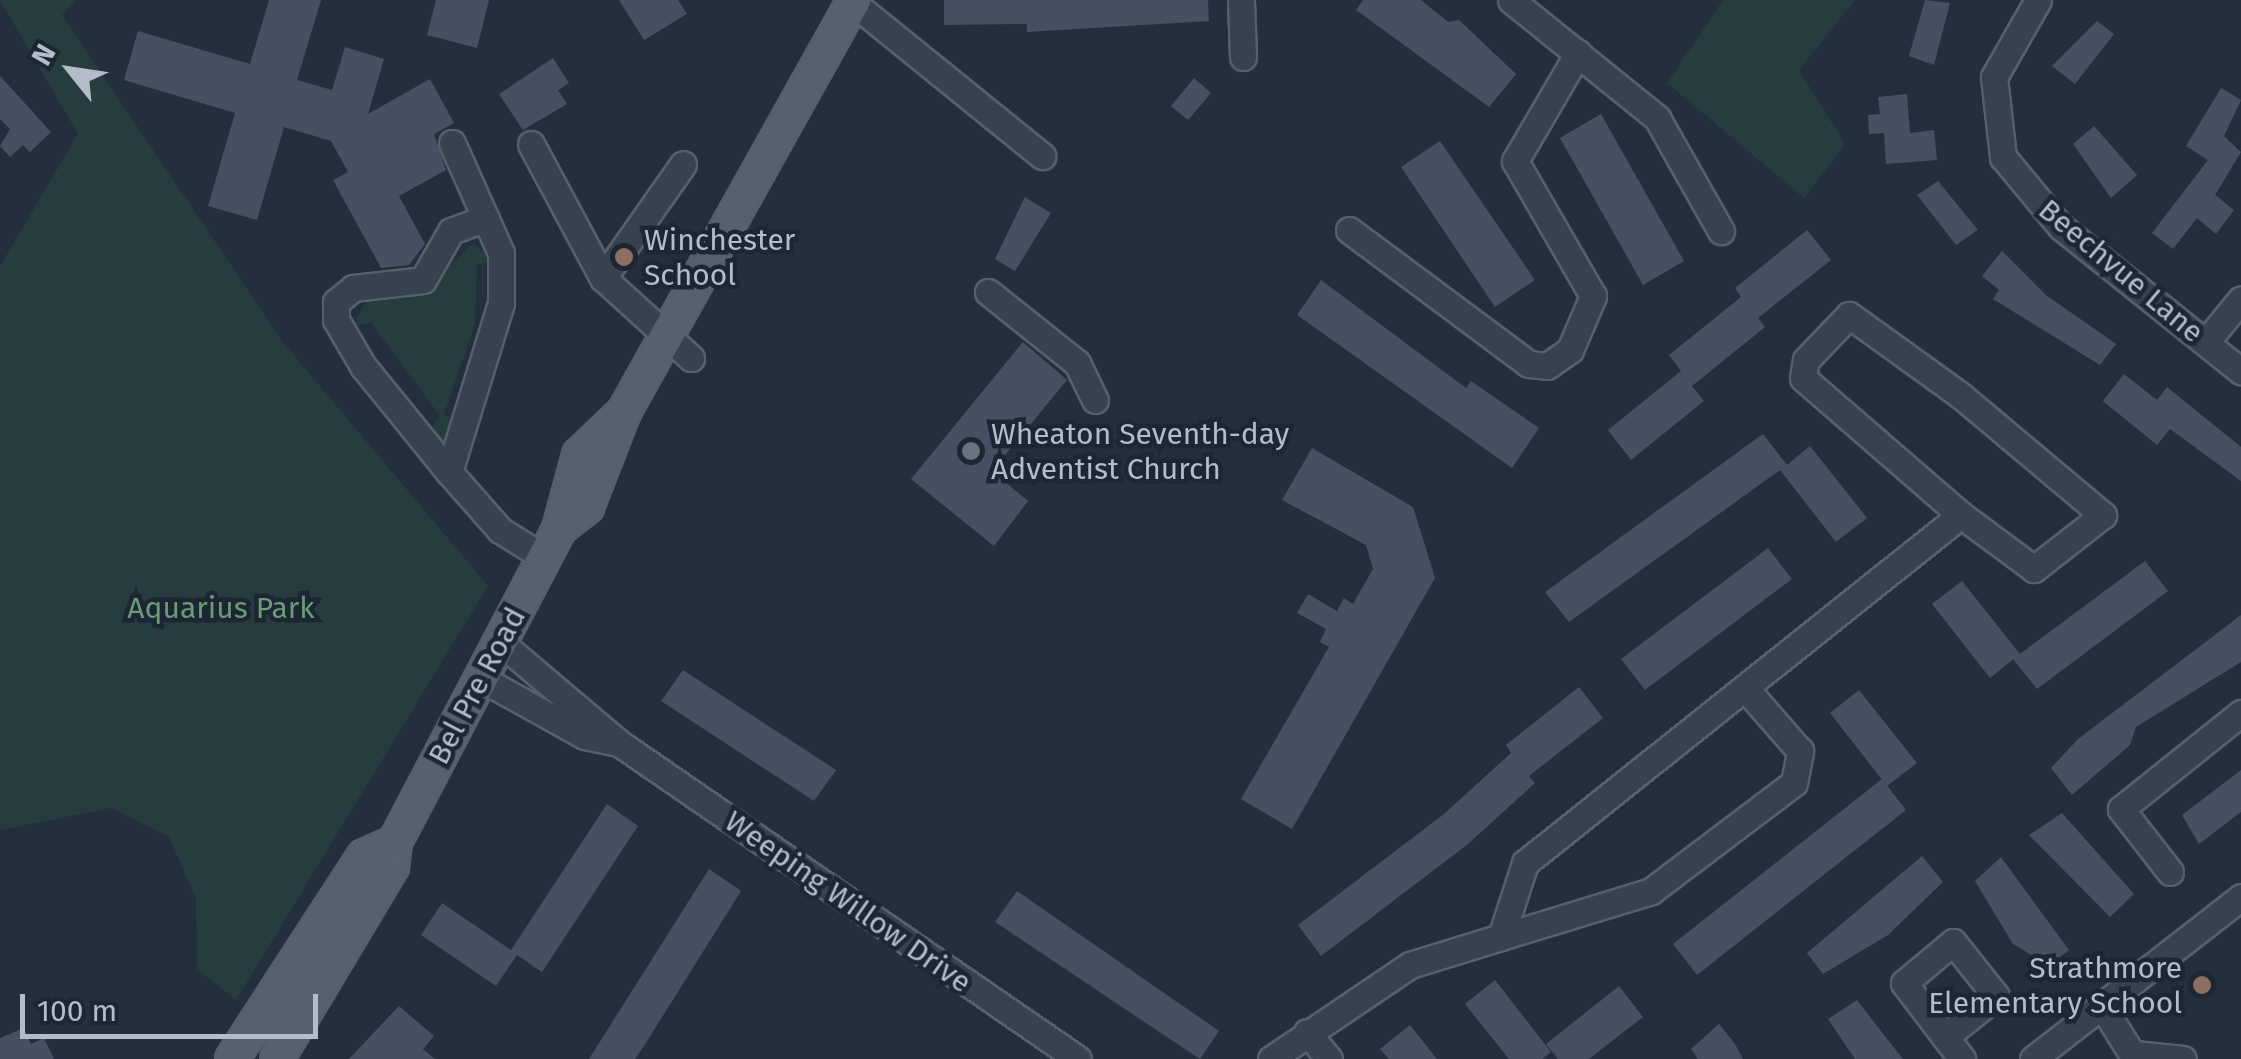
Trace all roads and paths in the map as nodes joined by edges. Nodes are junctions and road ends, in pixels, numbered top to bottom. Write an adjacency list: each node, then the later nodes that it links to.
1 (1241, 0): 6 (street)
2 (1510, 0): 5 (street)
3 (2038, 0): 17 (street, Beechvue Lane)
4 (853, 1): 9 (street); 18 (main road, Bel Pre Road)
5 (1578, 53): 12 (street); 13 (street)
6 (1243, 57)
7 (452, 143): 11 (street)
8 (530, 144): 14 (street)
9 (1042, 156)
10 (683, 164): 14 (street)
11 (486, 218): 21 (street); 21 (street)
12 (1349, 230)
13 (1721, 230)
14 (603, 278): 18 (street)
15 (988, 292): 20 (street)
16 (2241, 299): 17 (street)
17 (2206, 342): 19 (street, Beechvue Lane)
18 (678, 349): 23 (main road, Bel Pre Road)
19 (2241, 371)
20 (1096, 400)
21 (448, 472): 23 (street)
22 (1962, 514): 22 (street); 26 (street)
23 (552, 544): 24 (main road, Bel Pre Road)
24 (500, 642): 25 (main road, Bel Pre Road); 28 (street, Weeping Willow Drive)
25 (482, 678): 28 (street, Weeping Willow Drive); 29 (main road, Bel Pre Road)
26 (1746, 688): 32 (street); 32 (street)
27 (2241, 713): 30 (street)
28 (619, 743): 39 (street, Weeping Willow Drive)
29 (396, 842): 37 (main road, Bel Pre Road); 38 (main road, Bel Pre Road)
30 (2170, 872)
31 (2241, 897): 33 (street)
32 (1501, 938): 34 (street)
33 (2102, 1006): 36 (street); 43 (street)
34 (1307, 1032): 40 (street); 41 (street)
35 (1946, 1038): 42 (street)
36 (2135, 1056): 44 (street)
37 (232, 1059)
38 (277, 1059)
39 (1078, 1059)
40 (1271, 1059)
41 (1329, 1059)
42 (1962, 1059)
43 (2034, 1059)
44 (2183, 1059)

